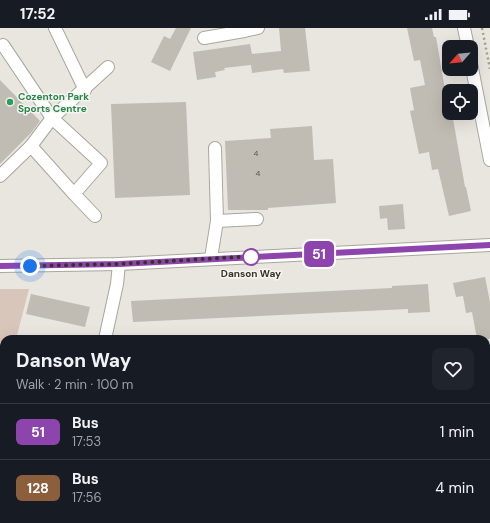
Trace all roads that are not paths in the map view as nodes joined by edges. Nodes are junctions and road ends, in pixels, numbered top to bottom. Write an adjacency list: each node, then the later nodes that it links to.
1 (55, 28): 10 (street)
2 (258, 28): 4 (street)
3 (464, 28): 6 (street)
4 (244, 29): 5 (street)
5 (204, 38)
6 (467, 40)
7 (3, 45): 11 (street)
8 (108, 67): 10 (street)
9 (474, 76): 14 (street)
10 (85, 90): 11 (street)
11 (52, 118): 12 (street); 16 (street)
12 (31, 146): 15 (street); 16 (street)
13 (215, 148): 19 (street)
14 (490, 160)
15 (0, 176)
16 (74, 194): 17 (street)
17 (95, 216)
18 (257, 219): 19 (street)
19 (217, 221): 21 (street)
20 (490, 245): 21 (street)
21 (211, 258): 22 (street)
22 (119, 264): 23 (street); 24 (street)
23 (0, 266)
24 (105, 335)

